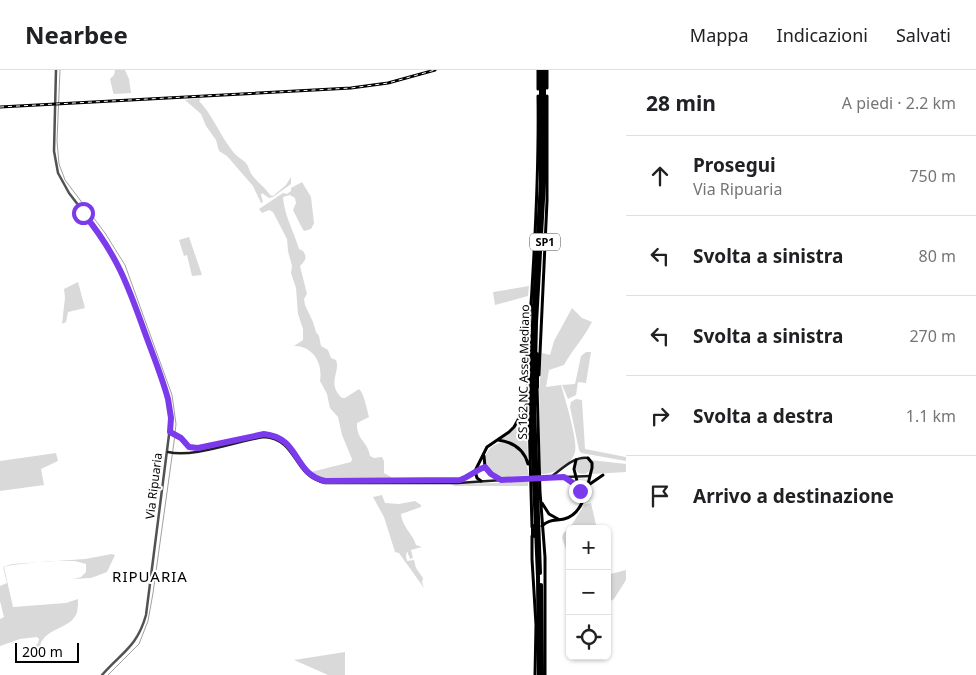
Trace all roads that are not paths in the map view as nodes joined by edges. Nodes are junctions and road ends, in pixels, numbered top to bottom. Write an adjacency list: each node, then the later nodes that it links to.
1 (56, 70): 9 (street, Via Ripuaria)
2 (542, 70): 3 (highway, SS162 NC Asse Mediano); 6 (main road, SP1); 7 (main road, SP1)
3 (542, 182): 4 (highway, SS162 NC Asse Mediano); 5 (highway, SS162 NC Asse Mediano)
4 (536, 323): 7 (highway); 33 (highway, SS162 NC Asse Mediano)
5 (532, 340): 6 (highway); 32 (highway, SS162 NC Asse Mediano)
6 (528, 381): 8 (main road, SP1)
7 (537, 387): 27 (main road, SP1)
8 (528, 402): 10 (main road); 17 (main road, SP1)
9 (171, 432): 11 (street, Via Ripuaria); 16 (main road)
10 (497, 440): 12 (main road); 17 (main road)
11 (168, 452): 24 (main road); 34 (street, Via Ripuaria)
12 (484, 455): 15 (main road); 16 (main road)
13 (588, 458): 14 (main road); 20 (main road)
14 (576, 460): 19 (main road); 21 (main road)
15 (485, 467): 16 (main road); 23 (main road)
16 (475, 471): 24 (main road)
17 (530, 471): 30 (main road, SP1)
18 (602, 475): 25 (main road)
19 (577, 476): 20 (main road); 22 (main road); 26 (main road)
20 (590, 476): 25 (main road)
21 (551, 477): 22 (main road); 23 (main road)
22 (564, 477): 26 (main road)
23 (501, 480): 24 (main road)
24 (481, 482)
25 (586, 486): 28 (main road)
26 (580, 491): 28 (main road)
27 (540, 498): 29 (main road); 31 (main road, SP1)
28 (582, 503): 29 (main road)
29 (559, 519): 31 (main road)
30 (532, 526): 32 (highway); 35 (main road, SP1)
31 (542, 526): 35 (main road, SP1)
32 (539, 593): 33 (highway, SS162 NC Asse Mediano)
33 (541, 647): 35 (highway, SS162 NC Asse Mediano)
34 (102, 675)
35 (540, 675)

